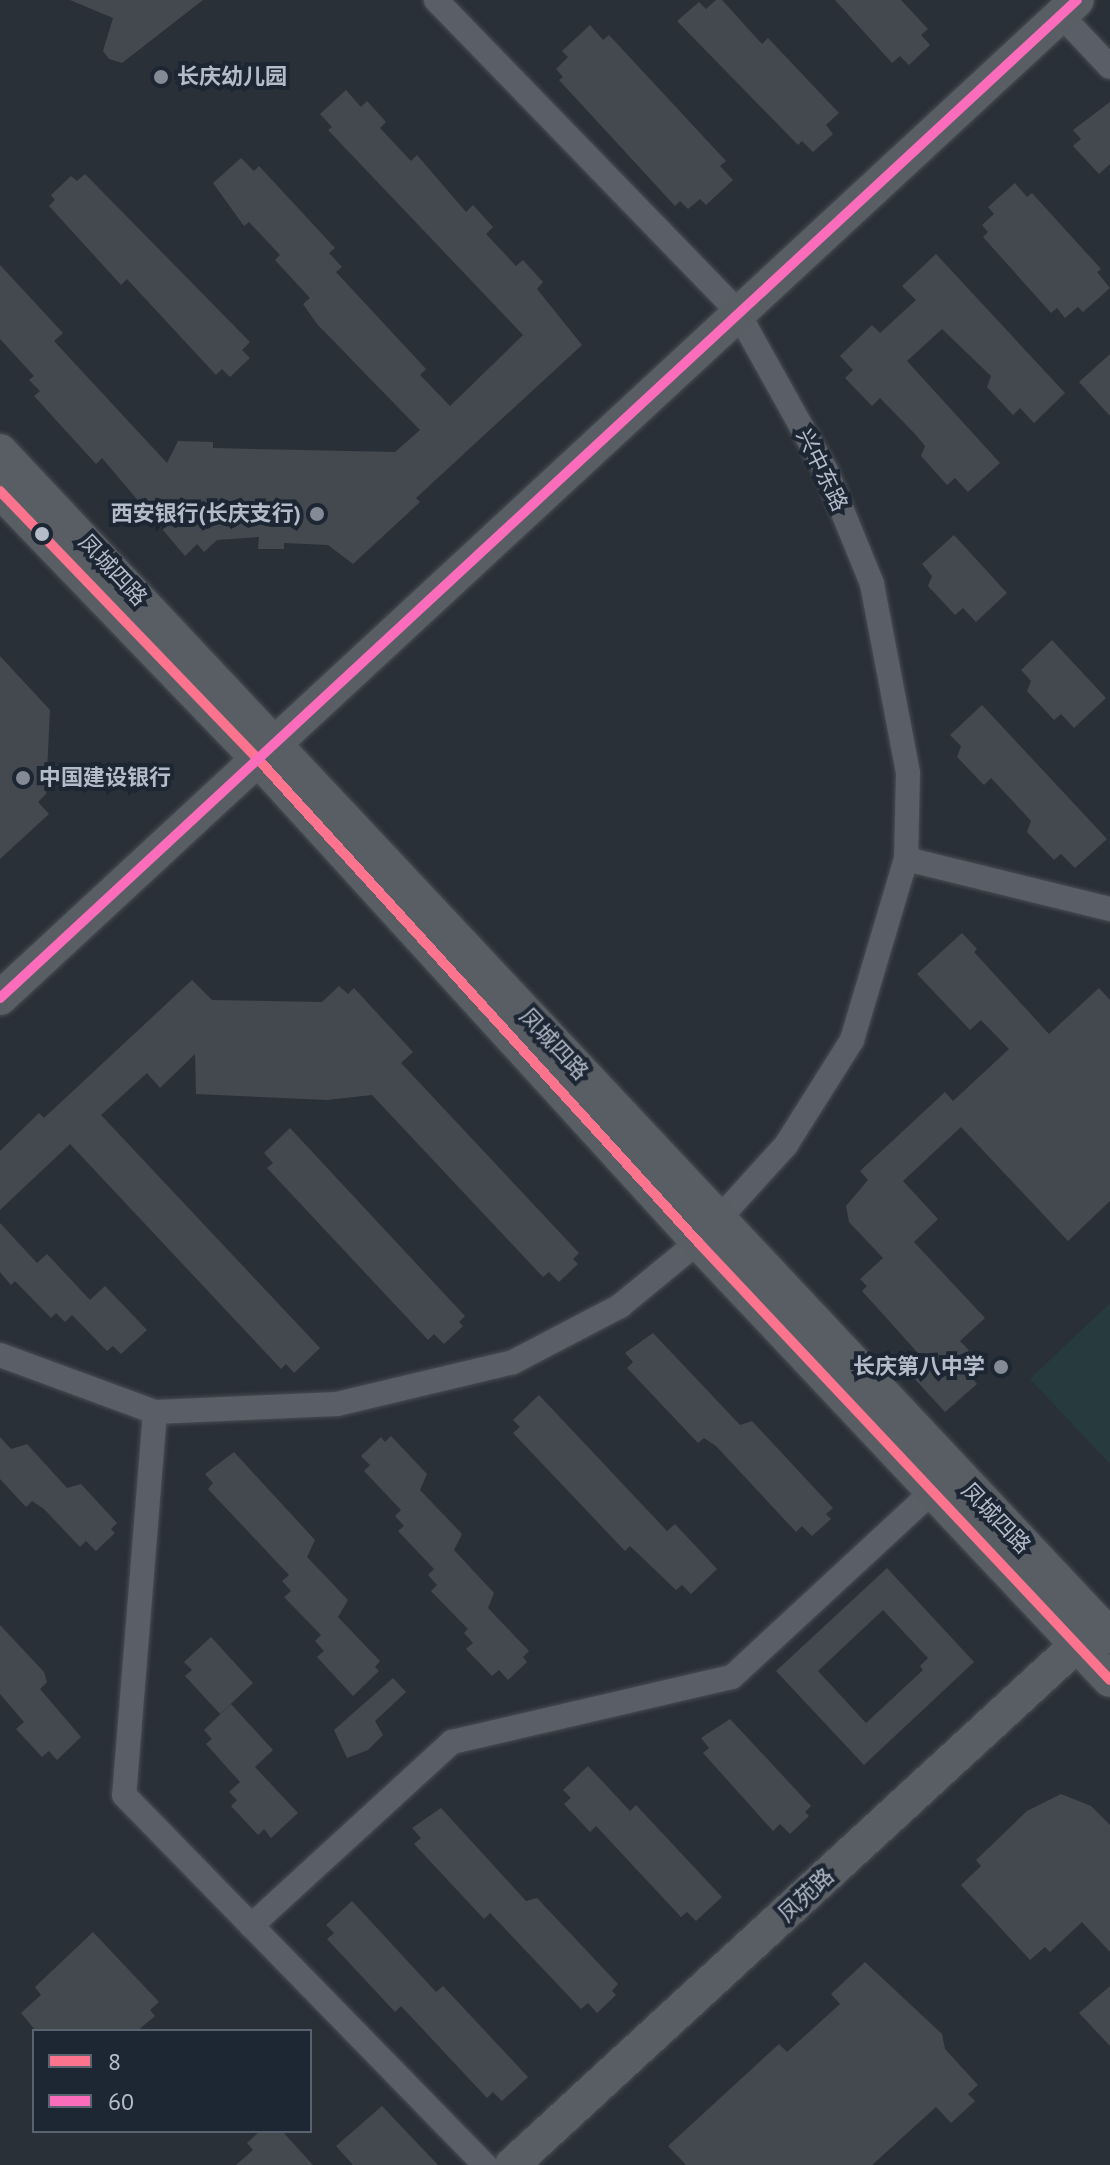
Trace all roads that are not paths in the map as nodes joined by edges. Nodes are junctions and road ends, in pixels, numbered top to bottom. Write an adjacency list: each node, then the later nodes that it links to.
1 (436, 0): 4 (street, 兴中东路)
2 (1069, 8): 3 (street); 4 (street)
3 (1110, 67)
4 (737, 311): 7 (street); 8 (street, 兴中东路)
5 (0, 451): 7 (street, 凤城四路)
6 (0, 491): 7 (street, 凤城四路)
7 (266, 750): 10 (street); 11 (street, 凤城四路)
8 (906, 859): 9 (street); 11 (street, 兴中东路)
9 (1110, 909)
10 (0, 998)
11 (708, 1232): 13 (street, 兴中东路); 14 (street, 凤城四路); 15 (street, 凤城四路)
12 (0, 1355): 13 (street)
13 (155, 1412): 17 (street)
14 (931, 1493): 15 (street, 凤城四路); 17 (street)
15 (1095, 1635): 16 (street, 凤城四路); 19 (street, 凤苑路)
16 (1110, 1680)
17 (251, 1926): 18 (street)
18 (485, 2165)
19 (512, 2165)

